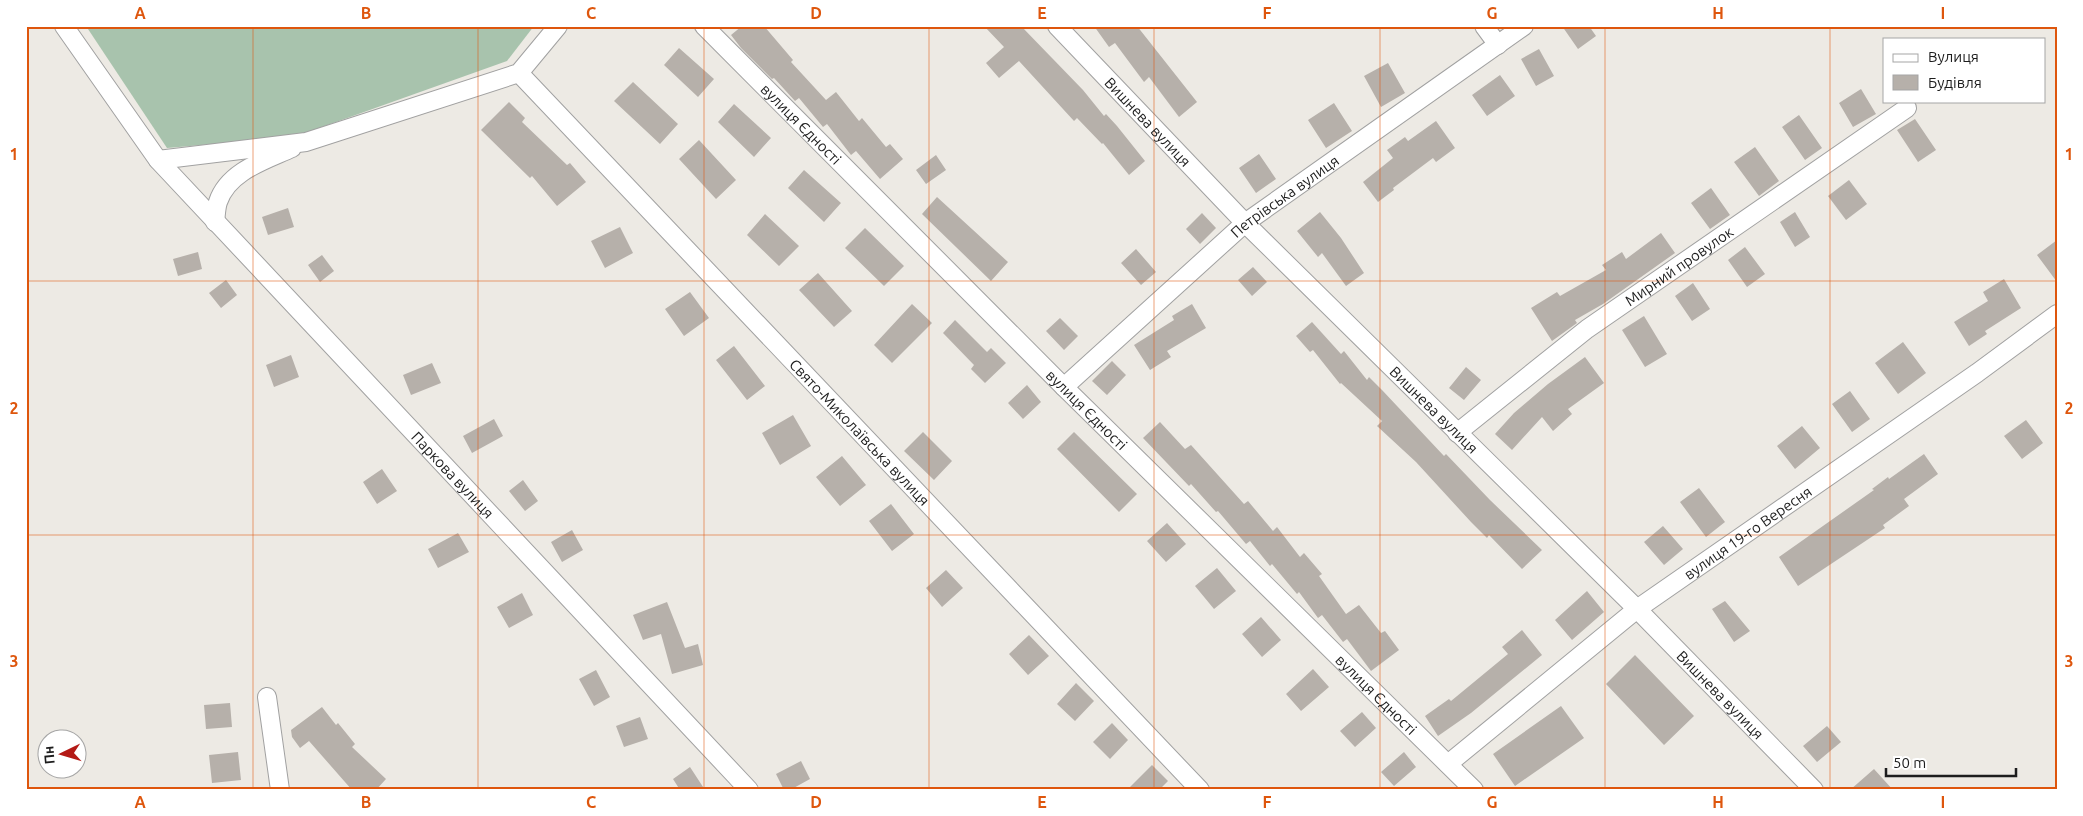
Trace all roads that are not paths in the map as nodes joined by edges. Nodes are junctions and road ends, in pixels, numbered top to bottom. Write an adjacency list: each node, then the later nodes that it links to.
1 (64, 26): 11 (street, Паркова вулиця)
2 (558, 26): 8 (street)
3 (704, 26): 15 (street, вулиця Єдності)
4 (1057, 26): 13 (street, Вишнева вулиця)
5 (1484, 26): 7 (street)
6 (1524, 26): 7 (street, Петрівська вулиця)
7 (1498, 46): 13 (street, Петрівська вулиця)
8 (519, 73): 10 (street); 22 (street, Свято-Миколаївська вулиця)
9 (1907, 108): 16 (street, Мирний провулок)
10 (306, 142): 11 (street); 12 (street)
11 (158, 160): 12 (street, Паркова вулиця)
12 (215, 222): 21 (street, Паркова вулиця)
13 (1246, 223): 15 (street, Петрівська вулиця); 16 (street, Вишнева вулиця)
14 (2057, 314): 17 (street, вулиця 19-го Вересня)
15 (1064, 387): 19 (street, вулиця Єдності)
16 (1457, 433): 17 (street, Вишнева вулиця)
17 (1638, 609): 19 (street, вулиця 19-го Вересня); 24 (street, Вишнева вулиця)
18 (267, 697): 20 (street)
19 (1448, 764): 23 (street, вулиця Єдності)
20 (280, 790)
21 (748, 790)
22 (1200, 790)
23 (1474, 790)
24 (1814, 790)

